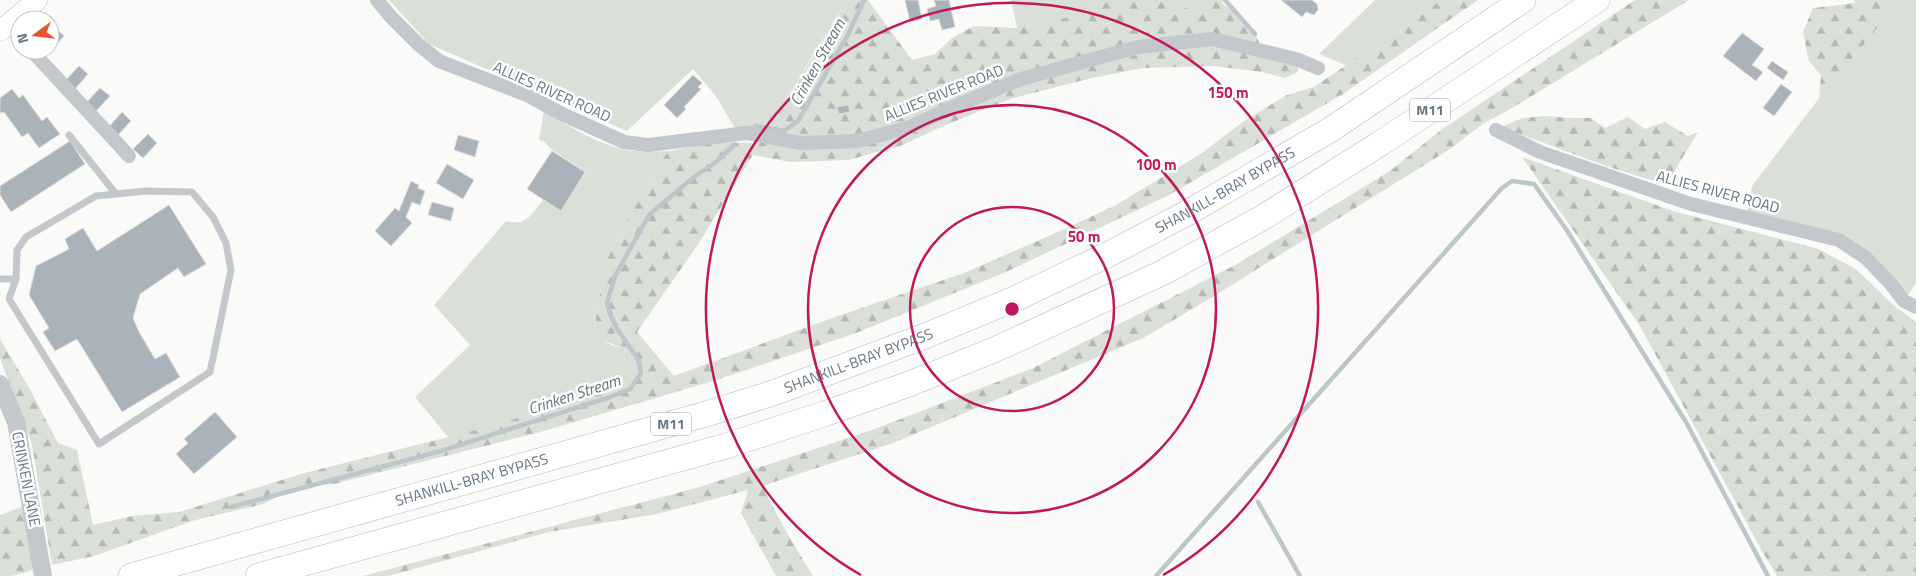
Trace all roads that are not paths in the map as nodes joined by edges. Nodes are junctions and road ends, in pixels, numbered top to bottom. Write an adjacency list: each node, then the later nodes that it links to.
1 (37, 0): 5 (main road)
2 (377, 0): 7 (street, ALLIES RIVER ROAD)
3 (1523, 0): 17 (highway, SHANKILL-BRAY BYPASS / M11)
4 (1597, 0): 18 (highway, M11)
5 (28, 10)
6 (40, 60): 10 (street)
7 (1318, 68)
8 (1496, 130): 14 (street, ALLIES RIVER ROAD)
9 (69, 135): 11 (lane)
10 (129, 156)
11 (116, 194): 13 (lane); 13 (lane)
12 (0, 279): 13 (lane)
13 (16, 279)
14 (1916, 307)
15 (0, 384): 16 (street, CRINKEN LANE)
16 (43, 572)
17 (131, 576)
18 (258, 576)

